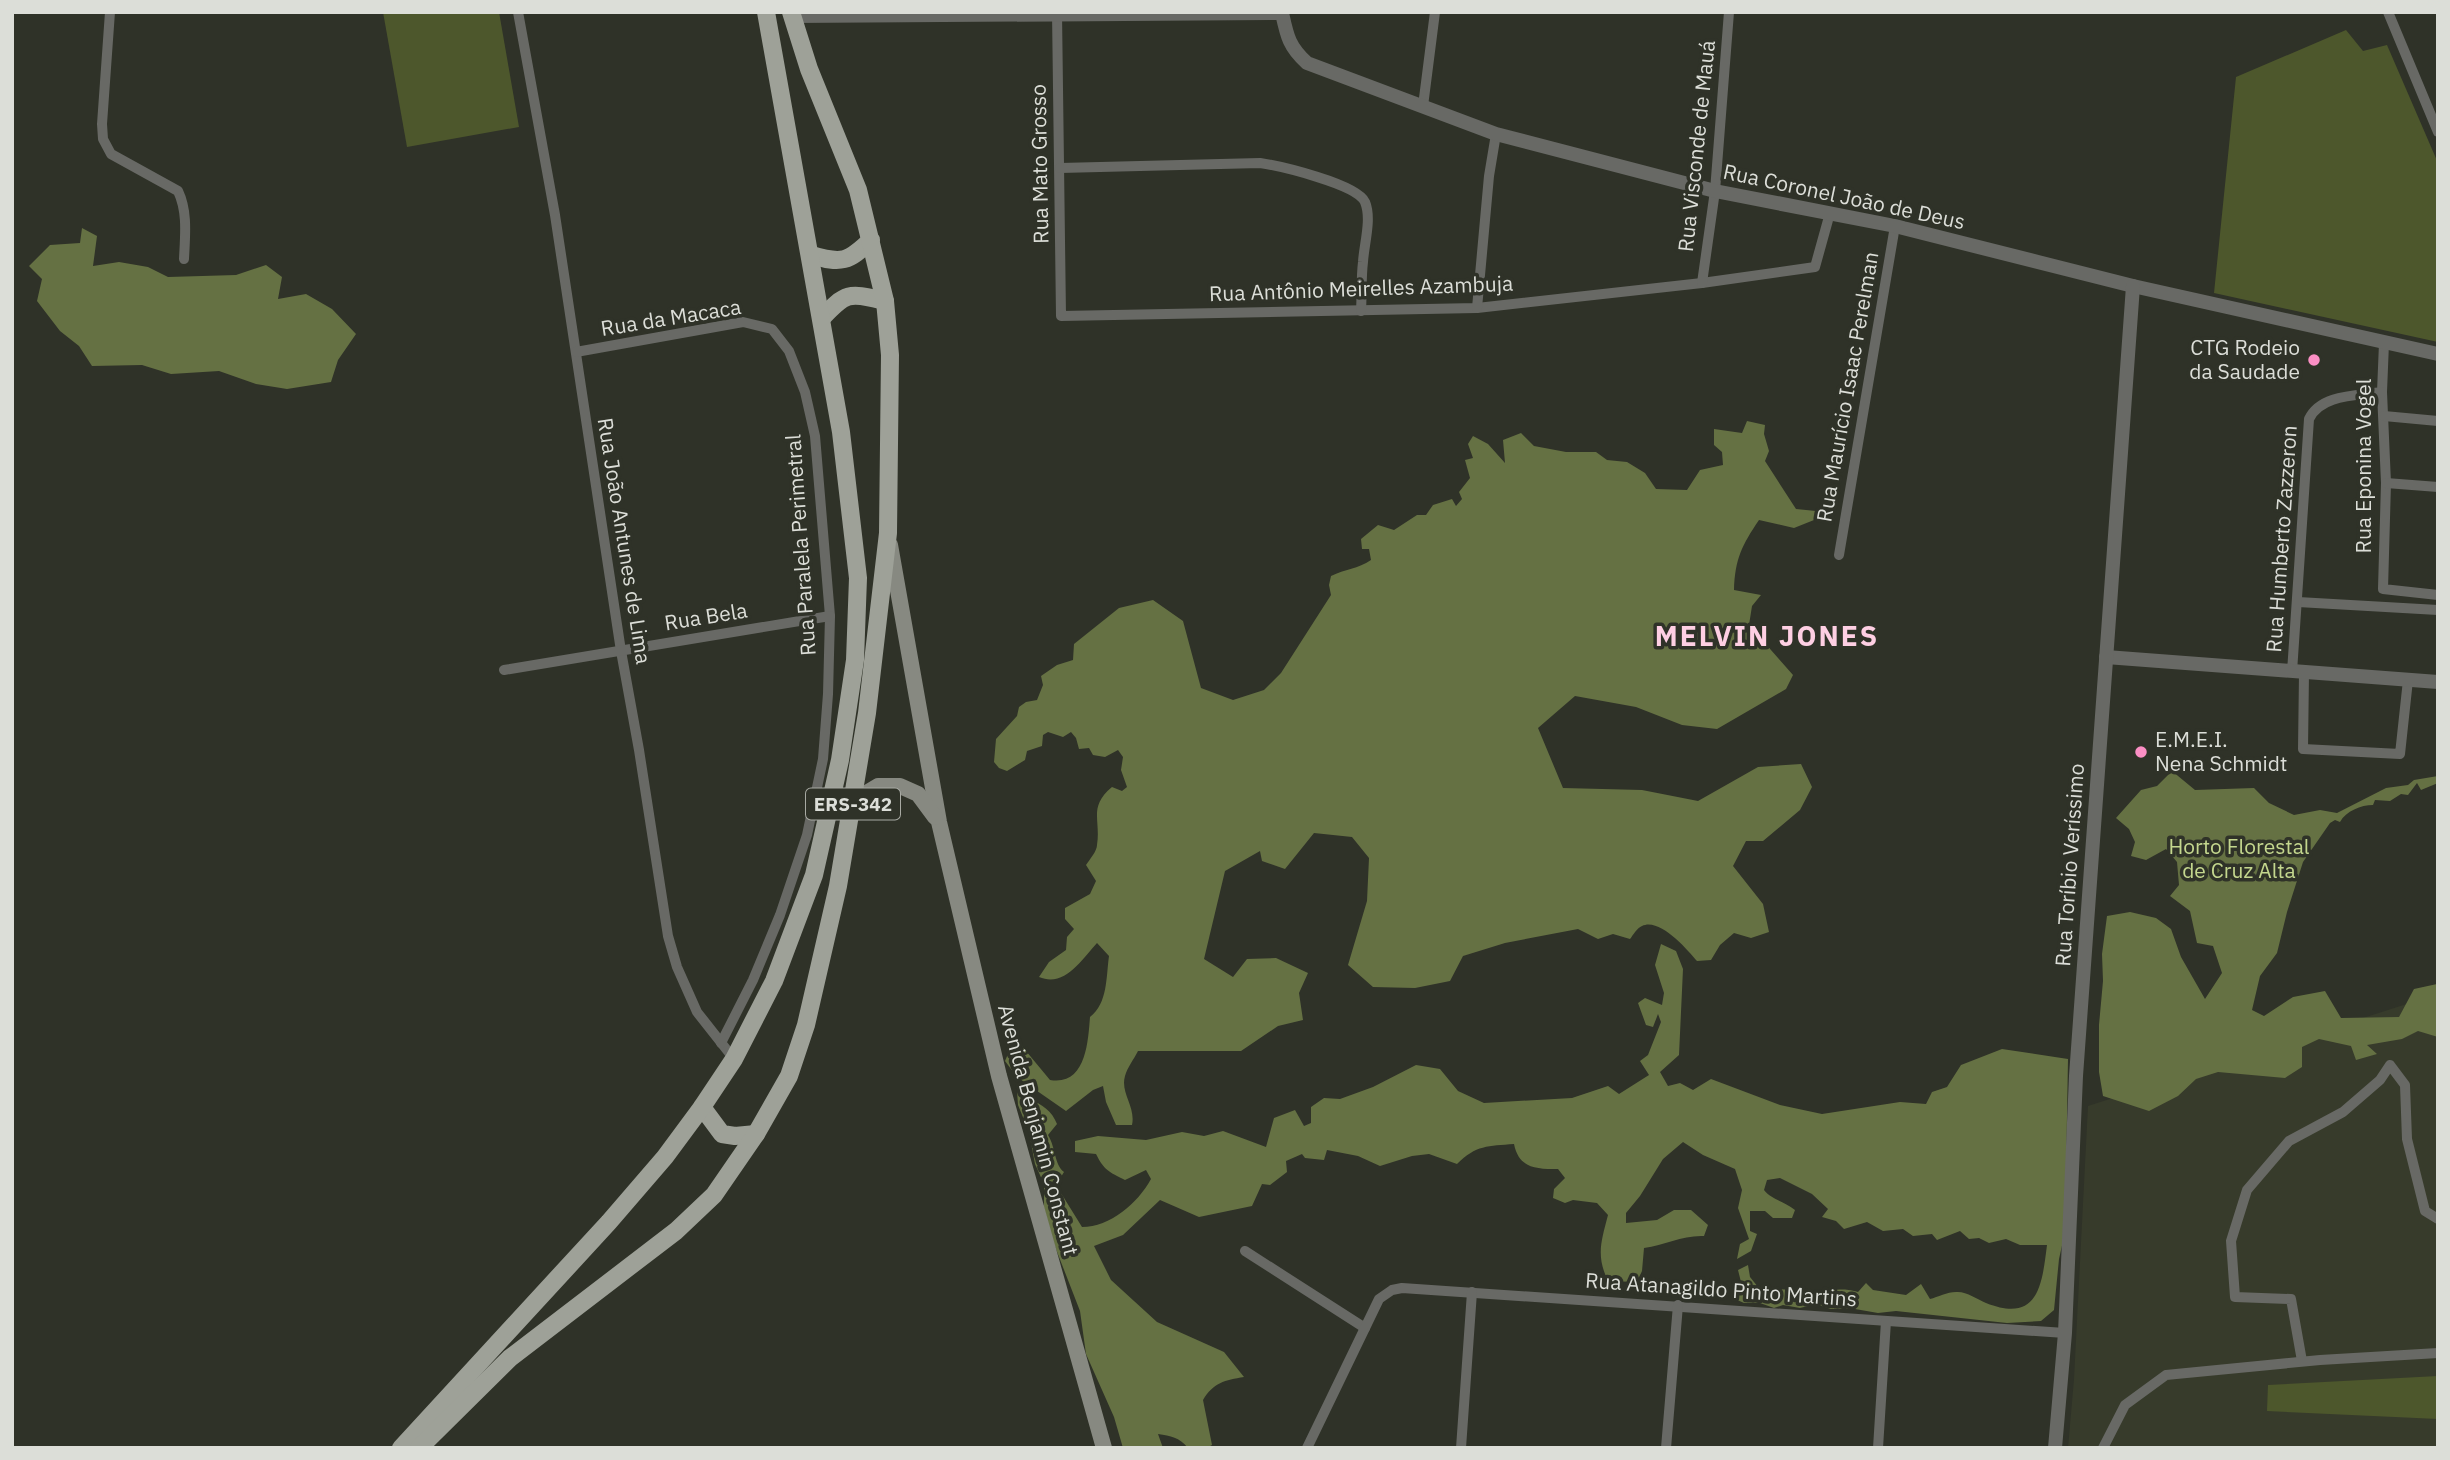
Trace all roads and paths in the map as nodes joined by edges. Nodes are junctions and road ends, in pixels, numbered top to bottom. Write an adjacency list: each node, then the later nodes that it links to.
1 (110, 12): 19 (street)
2 (518, 12): 29 (street, Rua João Antunes de Lima)
3 (766, 12): 18 (main road, ERS-342)
4 (1435, 12): 10 (street)
5 (1729, 12): 14 (street, Rua Visconde de Mauá)
6 (2388, 12): 11 (street)
7 (1282, 13): 9 (street); 10 (street, Rua Coronel João de Deus)
8 (791, 14): 9 (street); 17 (main road, ERS-342)
9 (1057, 14): 13 (street, Rua Mato Grosso)
10 (1423, 106): 12 (street, Rua Coronel João de Deus)
11 (2438, 132)
12 (1496, 134): 14 (street, Rua Coronel João de Deus); 23 (street)
13 (1060, 168): 24 (street); 25 (street, Rua Mato Grosso)
14 (1715, 191): 15 (street, Rua Coronel João de Deus); 20 (street, Rua Visconde de Mauá)
15 (1830, 214): 16 (street, Rua Coronel João de Deus); 20 (street, Rua Antônio Meirelles Azambuja)
16 (1895, 226): 21 (street, Rua Coronel João de Deus); 37 (street, Rua Maurício Isaac Perelman)
17 (871, 240): 18 (main road); 22 (main road, ERS-342)
18 (811, 255): 26 (main road, ERS-342)
19 (184, 259)
20 (1702, 284): 23 (street, Rua Antônio Meirelles Azambuja)
21 (2133, 286): 28 (street, Rua Coronel João de Deus); 43 (street, Rua Toríbio Veríssimo)
22 (885, 301): 26 (main road); 36 (main road, ERS-342)
23 (1477, 309): 24 (street, Rua Antônio Meirelles Azambuja)
24 (1361, 311): 25 (street, Rua Antônio Meirelles Azambuja)
25 (1061, 316)
26 (822, 318): 51 (main road, ERS-342)
27 (772, 329): 29 (street, Rua da Macaca); 41 (street, Rua Paralela Perimetral)
28 (2384, 343): 30 (street, Rua Coronel João de Deus); 31 (street, Rua Eponina Vogel)
29 (576, 352): 42 (street, Rua João Antunes de Lima)
30 (2438, 354)
31 (2382, 392): 32 (street, Rua Eponina Vogel); 39 (street, Rua Humberto Zazzeron)
32 (2384, 415): 33 (street); 34 (street, Rua Eponina Vogel)
33 (2438, 421)
34 (2386, 483): 35 (street); 38 (street, Rua Eponina Vogel)
35 (2438, 487)
36 (888, 533): 48 (main road, ERS-342); 49 (main road, Avenida Benjamin Constant)
37 (1839, 555)
38 (2438, 595)
39 (2298, 602): 40 (street); 45 (street, Rua Humberto Zazzeron)
40 (2438, 610)
41 (830, 616): 42 (street, Rua Bela); 50 (street, Rua Paralela Perimetral)
42 (621, 651): 44 (street, Rua Bela); 50 (street, Rua João Antunes de Lima)
43 (2106, 657): 45 (street); 60 (street, Rua Toríbio Veríssimo)
44 (504, 670)
45 (2298, 672): 46 (street); 46 (street, Rua Humberto Zazzeron)
46 (2407, 680): 47 (street)
47 (2438, 682)
48 (853, 800): 49 (main road, Avenida Benjamin Constant); 53 (main road, ERS-342)
49 (939, 822): 65 (main road, Avenida Benjamin Constant)
50 (721, 1043): 51 (street, Rua João Antunes de Lima)
51 (734, 1059): 52 (main road, ERS-342)
52 (702, 1107): 53 (main road); 63 (main road, ERS-342)
53 (756, 1134): 64 (main road, ERS-342)
54 (2438, 1219): 62 (street)
55 (1245, 1251): 59 (street)
56 (1472, 1292): 57 (street, Rua Atanagildo Pinto Martins); 59 (street, Rua Atanagildo Pinto Martins); 67 (street)
57 (1678, 1305): 58 (street, Rua Atanagildo Pinto Martins); 68 (street)
58 (1886, 1321): 60 (street, Rua Atanagildo Pinto Martins); 69 (street)
59 (1365, 1328): 66 (street)
60 (2065, 1333): 70 (street, Rua Toríbio Veríssimo)
61 (2438, 1353): 62 (street)
62 (2302, 1362): 71 (street)
63 (401, 1448)
64 (419, 1448)
65 (1104, 1448)
66 (1307, 1448)
67 (1461, 1448)
68 (1666, 1448)
69 (1878, 1448)
70 (2055, 1448)
71 (2102, 1448)

